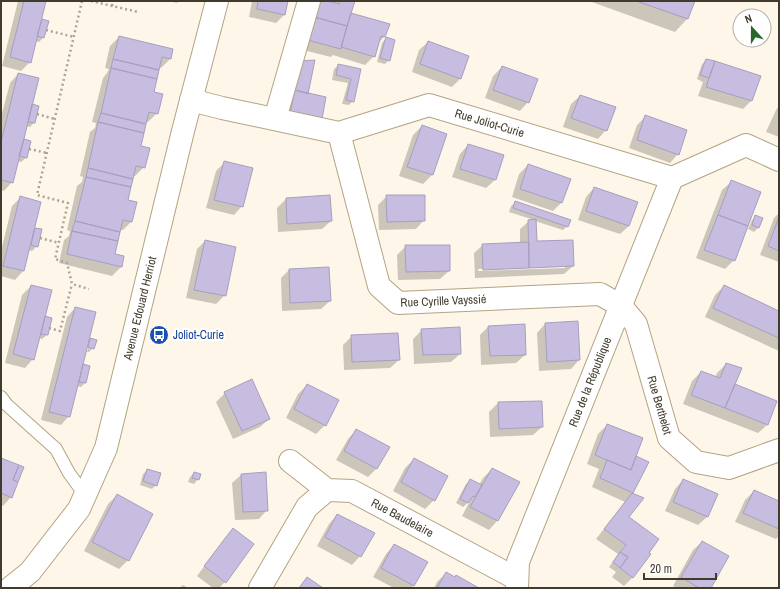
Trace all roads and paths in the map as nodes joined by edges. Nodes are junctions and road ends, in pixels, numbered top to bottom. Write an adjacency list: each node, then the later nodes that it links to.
1 (82, 1): 9 (path)
2 (91, 1): 6 (path)
3 (113, 1): 6 (path)
4 (216, 1): 10 (street, Avenue Edouard Herriot)
5 (309, 1): 13 (street)
6 (112, 6): 7 (path)
7 (138, 12)
8 (46, 30): 9 (path)
9 (74, 37): 12 (path)
10 (191, 100): 13 (street); 29 (street, Avenue Edouard Herriot)
11 (37, 114): 12 (path)
12 (55, 119): 16 (path)
13 (275, 119): 14 (street)
14 (339, 133): 18 (street, Rue Joliot-Curie); 23 (street, Rue Cyrille Vayssié)
15 (29, 149): 16 (path)
16 (46, 153): 20 (path)
17 (779, 160): 18 (street)
18 (672, 178): 23 (street, Rue de la République)
19 (40, 238): 20 (path)
20 (59, 243): 21 (path)
21 (72, 284): 22 (path); 24 (path)
22 (89, 289)
23 (621, 306): 26 (street, Rue Berthelot); 30 (street, Rue de la République)
24 (49, 328)
25 (1, 397): 29 (lane)
26 (779, 450)
27 (290, 461): 28 (street)
28 (327, 490): 30 (street, Rue Baudelaire); 32 (street)
29 (85, 495): 31 (street, Avenue Edouard Herriot)
30 (517, 583)
31 (10, 588)
32 (260, 588)

